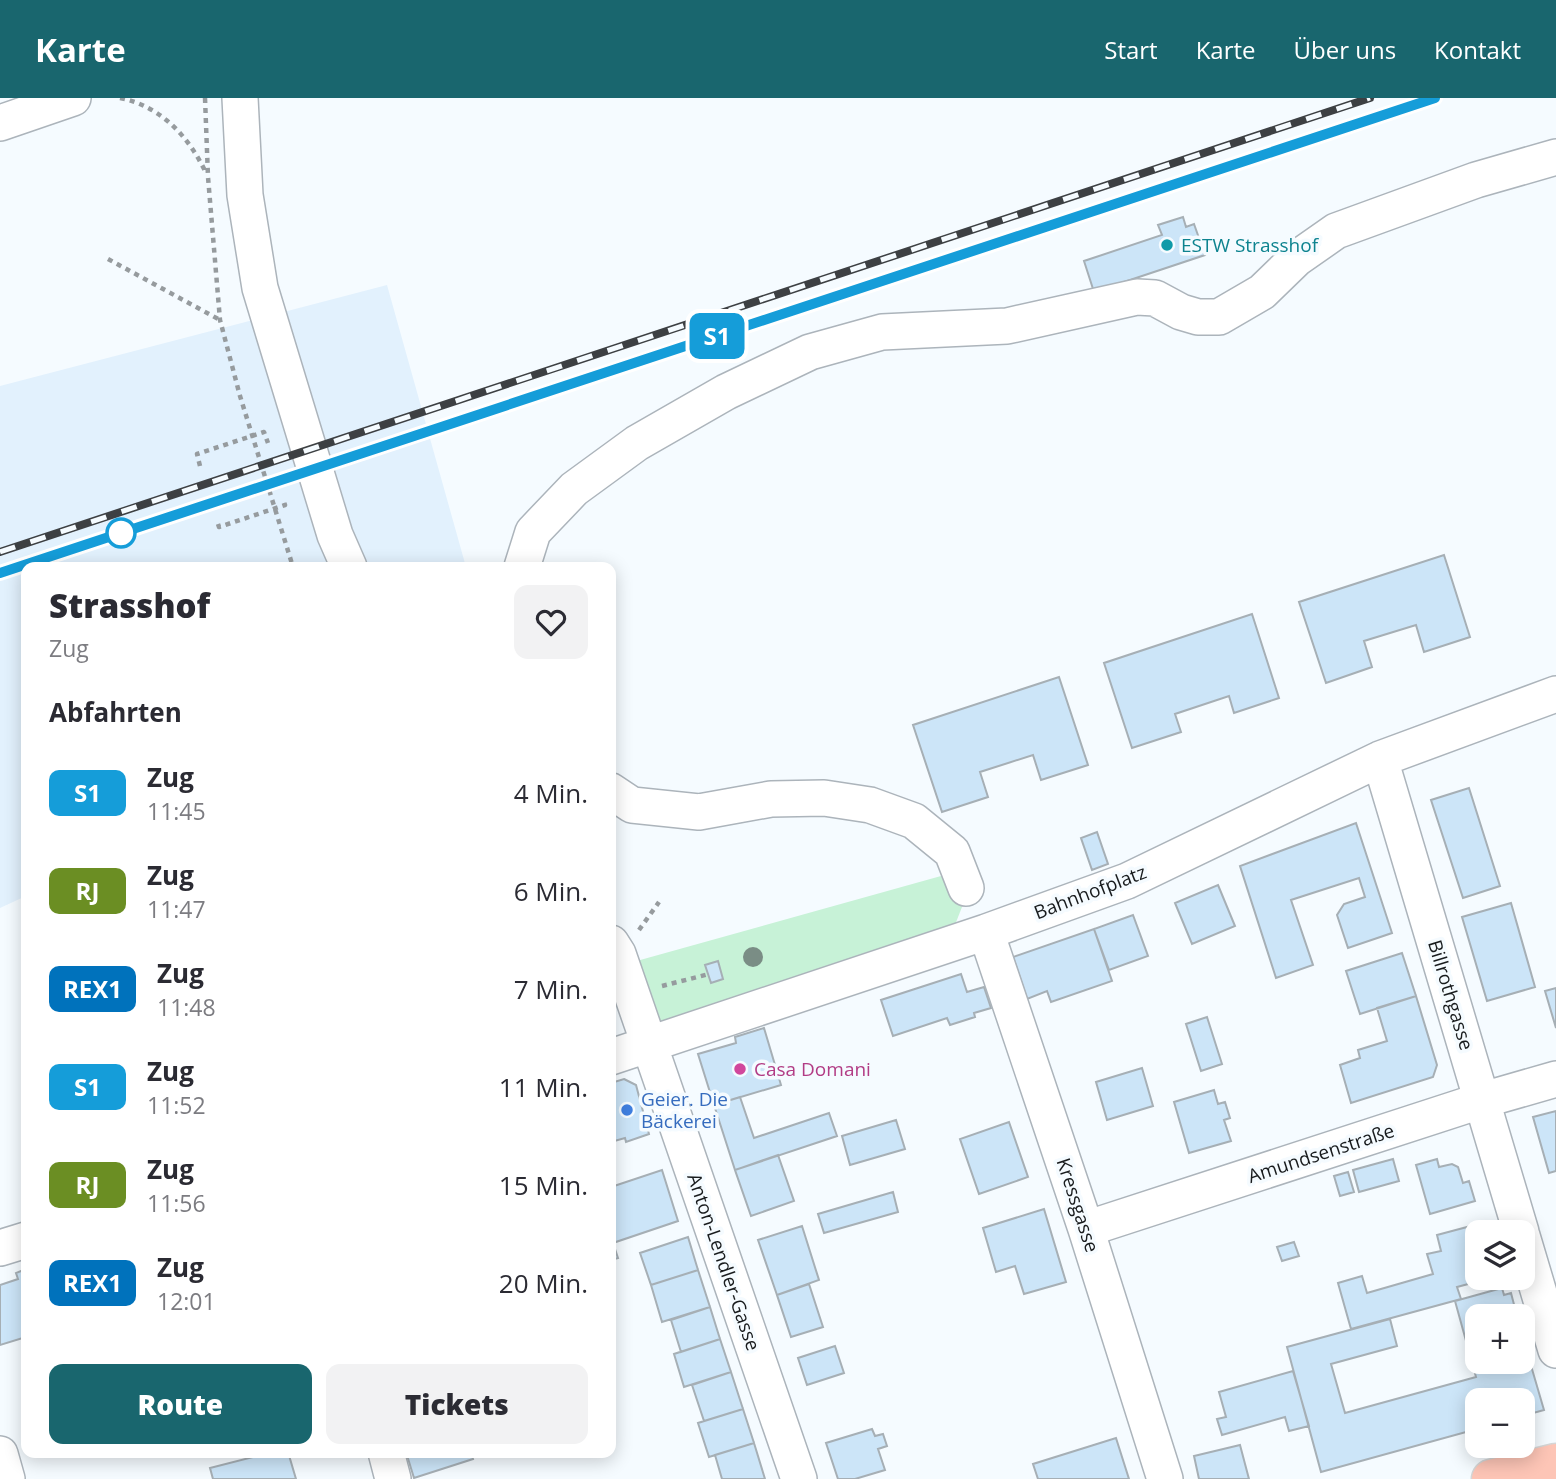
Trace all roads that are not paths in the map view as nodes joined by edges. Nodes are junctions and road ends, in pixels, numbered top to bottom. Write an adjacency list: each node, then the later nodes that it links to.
1 (73, 98): 3 (street)
2 (240, 98): 5 (street)
3 (0, 123)
4 (1556, 157): 6 (street)
5 (347, 562)
6 (524, 562)
7 (1556, 694): 8 (street, Bahnhofplatz)
8 (1380, 759): 11 (street, Bahnhofplatz); 16 (street, Billrothgasse)
9 (616, 794): 10 (street)
10 (966, 888)
11 (986, 932): 13 (street, Bahnhofplatz); 18 (street, Kressgasse)
12 (616, 951): 13 (street, Anton-Lendler-Gasse)
13 (650, 1045): 14 (street, Bahnhofplatz); 28 (street, Anton-Lendler-Gasse)
14 (616, 1055)
15 (1556, 1079): 16 (street, Amundsenstraße)
16 (1483, 1100): 17 (street, Billrothgasse); 18 (street, Amundsenstraße)
17 (1518, 1220)
18 (1086, 1229): 29 (street, Kressgasse)
19 (21, 1242): 20 (street)
20 (0, 1248)
21 (1535, 1278): 22 (street, Billrothgasse)
22 (1556, 1350)
23 (0, 1454): 26 (street)
24 (388, 1458): 27 (street)
25 (1556, 1463): 30 (main road)
26 (7, 1479)
27 (393, 1479)
28 (799, 1479)
29 (1165, 1479)
30 (1491, 1479)

